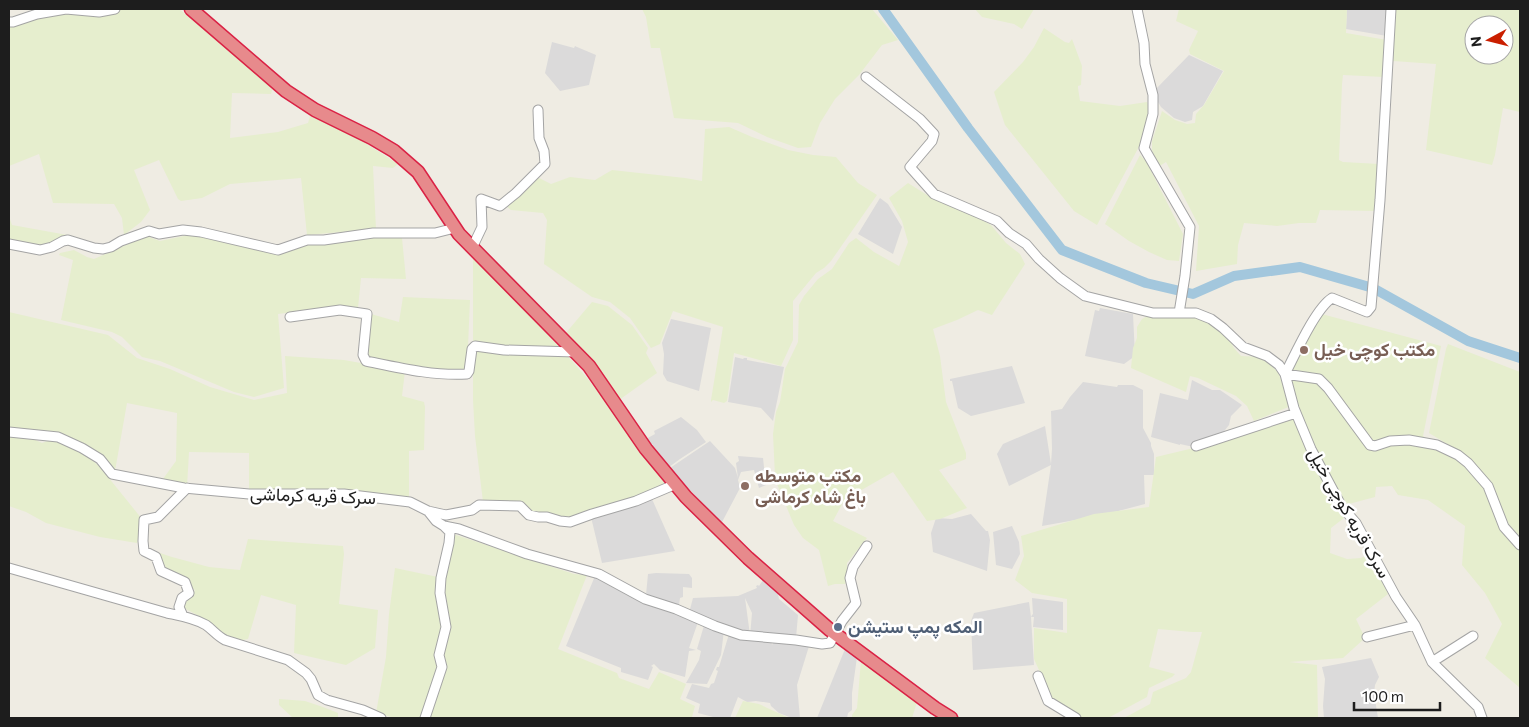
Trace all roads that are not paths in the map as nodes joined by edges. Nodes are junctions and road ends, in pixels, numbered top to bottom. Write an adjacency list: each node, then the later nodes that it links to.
1 (114, 9): 5 (street)
2 (191, 9): 8 (highway)
3 (1137, 9): 11 (street)
4 (1391, 9): 14 (street)
5 (9, 22)
6 (866, 77): 11 (street, سرک قریه کوچی خیل)
7 (538, 110): 10 (street)
8 (455, 228): 9 (street); 10 (highway)
9 (9, 244)
10 (472, 248): 13 (highway)
11 (1180, 309): 14 (street, سرک قریه کوچی خیل)
12 (290, 317): 13 (street)
13 (575, 352): 18 (highway)
14 (1285, 374): 15 (street, سرک قریه کوچی خیل); 22 (street)
15 (1296, 413): 17 (street); 26 (street, سرک قریه کوچی خیل)
16 (9, 432): 19 (street, سرک قریه کرماشی)
17 (1196, 446)
18 (676, 484): 20 (street, سرک قریه کرماشی); 27 (highway)
19 (187, 488): 20 (street, سرک قریه کرماشی); 25 (street)
20 (428, 511): 21 (street)
21 (444, 526): 27 (street); 33 (street)
22 (1520, 545)
23 (867, 546): 27 (street)
24 (9, 568): 25 (street)
25 (184, 616): 32 (street)
26 (1415, 625): 29 (street); 30 (street, سرک قریه کوچی خیل)
27 (836, 634): 34 (highway)
28 (1472, 636): 30 (street)
29 (1368, 637)
30 (1432, 662): 36 (street, سرک قریه کوچی خیل)
31 (1038, 676): 35 (street)
32 (381, 718)
33 (426, 718)
34 (950, 718)
35 (1076, 718)
36 (1482, 718)

